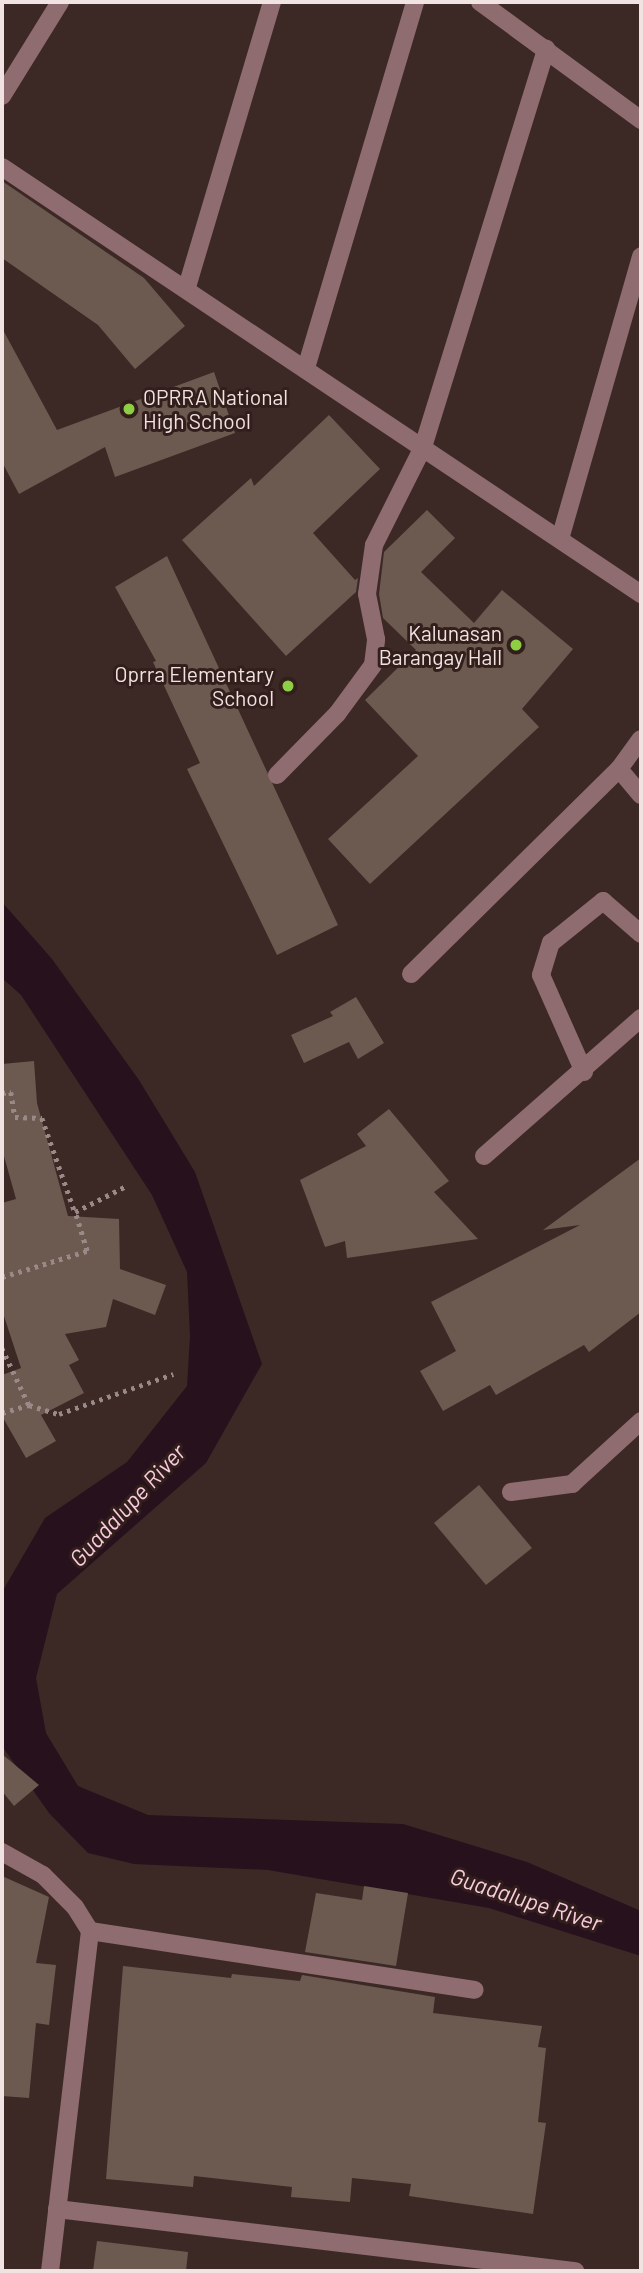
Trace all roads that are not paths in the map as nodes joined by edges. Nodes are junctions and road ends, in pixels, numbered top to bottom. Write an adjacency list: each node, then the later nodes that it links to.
1 (60, 2): 6 (street)
2 (272, 2): 10 (street)
3 (415, 2): 11 (street)
4 (480, 2): 5 (street)
5 (546, 49): 7 (street); 12 (street)
6 (2, 96)
7 (641, 120)
8 (2, 167): 10 (street)
9 (641, 256): 13 (street)
10 (187, 287): 11 (street)
11 (306, 368): 12 (street)
12 (423, 447): 13 (street); 17 (street)
13 (559, 539): 14 (street)
14 (641, 594)
15 (641, 739): 16 (street)
16 (619, 769): 18 (street); 20 (street)
17 (277, 775)
18 (641, 795)
19 (641, 934): 22 (street)
20 (411, 974)
21 (641, 1018): 22 (street)
22 (584, 1072): 23 (street)
23 (484, 1156)
24 (641, 1421): 25 (street)
25 (511, 1492)
26 (2, 1852): 27 (street)
27 (90, 1931): 28 (street); 29 (street)
28 (475, 1990)
29 (57, 2209): 30 (street); 31 (street)
30 (50, 2271)
31 (575, 2271)

